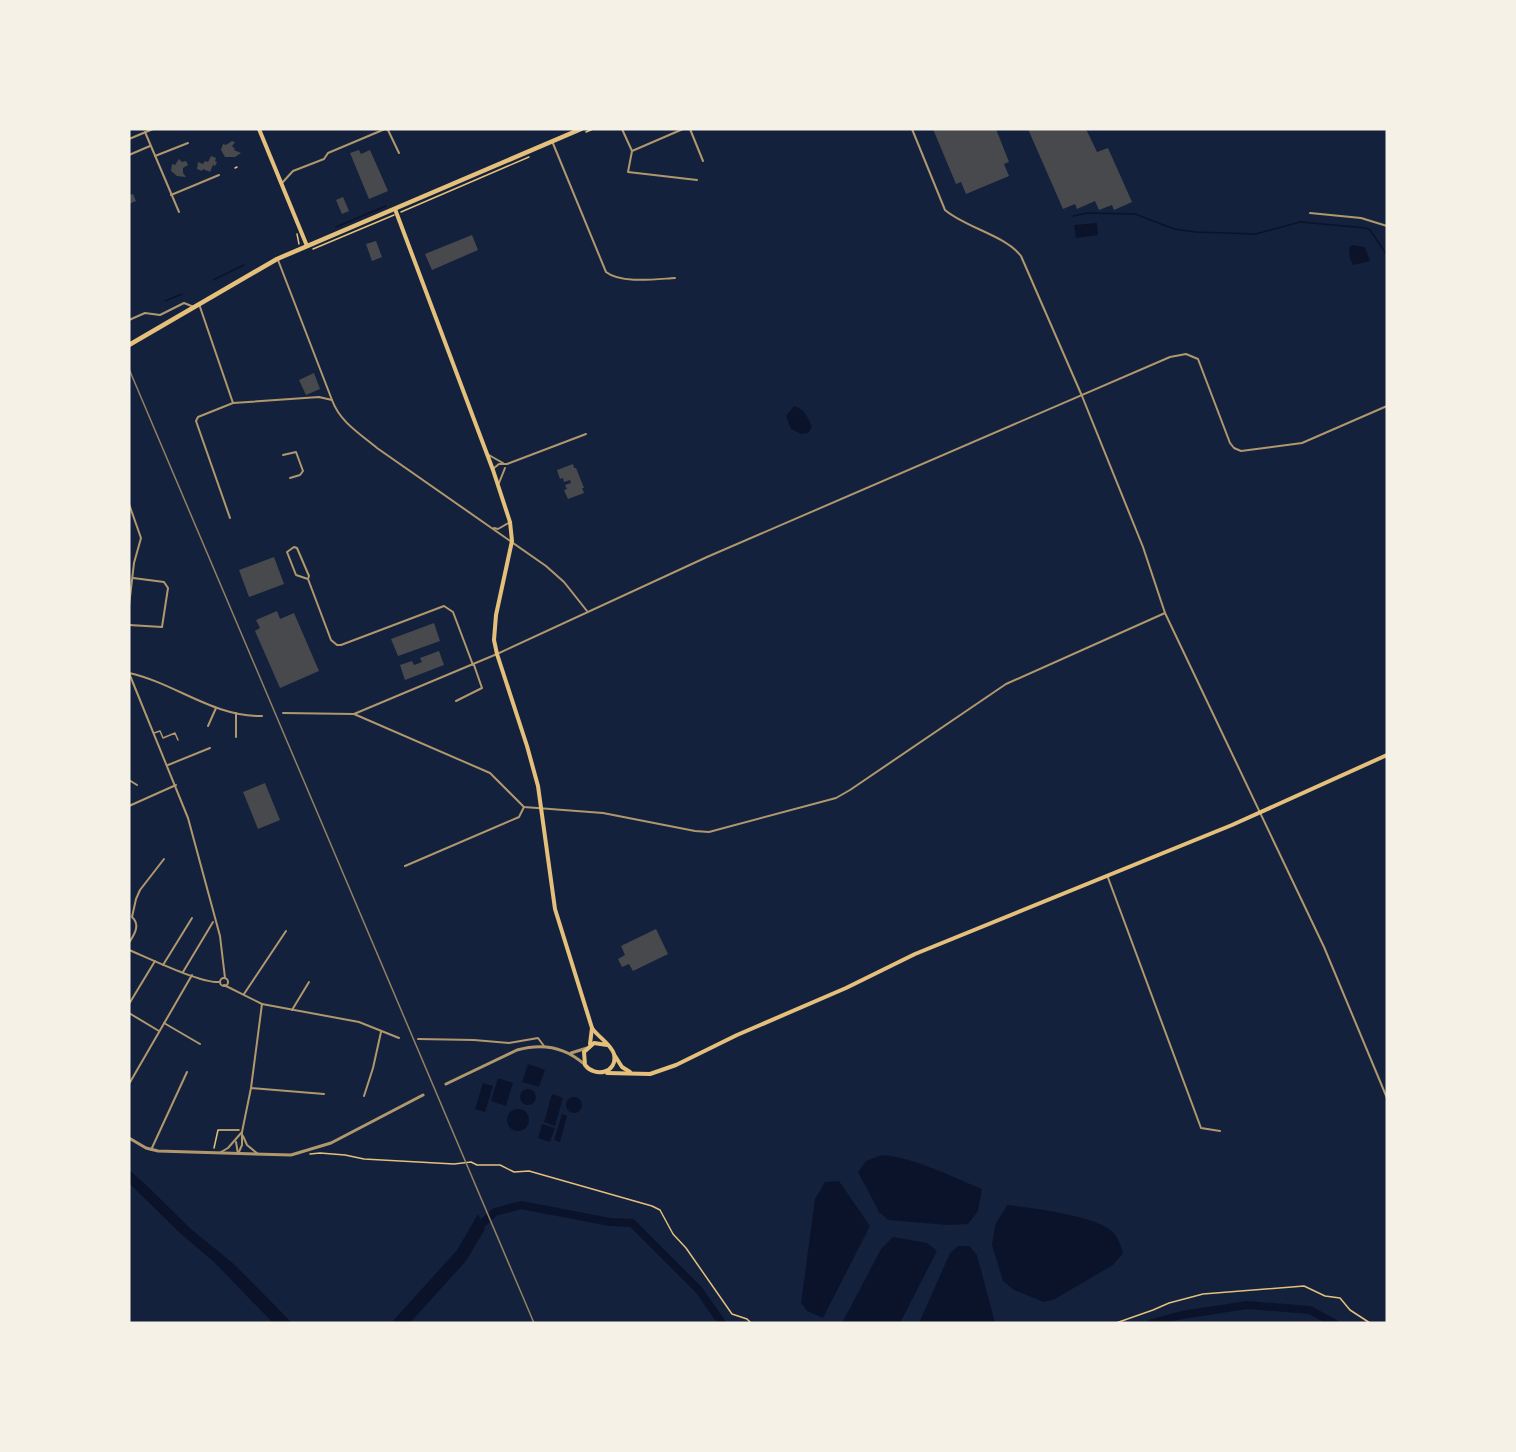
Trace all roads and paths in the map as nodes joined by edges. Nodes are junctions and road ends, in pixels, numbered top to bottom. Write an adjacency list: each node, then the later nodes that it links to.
1 (153, 129): 9 (street)
2 (259, 129): 22 (main road)
3 (593, 129): 8 (path)
4 (622, 129): 14 (street)
5 (683, 129): 14 (street)
6 (690, 129): 19 (street)
7 (912, 129): 34 (street)
8 (583, 131): 11 (main road)
9 (145, 132): 10 (street); 13 (street)
10 (129, 139)
11 (552, 141): 25 (main road); 30 (street)
12 (188, 142): 17 (street)
13 (150, 146): 16 (street); 17 (street)
14 (632, 151): 21 (street)
15 (399, 153): 22 (street)
16 (129, 155)
17 (155, 156): 23 (street)
18 (528, 157): 25 (path)
19 (703, 161)
20 (219, 175): 23 (street)
21 (697, 180)
22 (282, 183): 28 (main road)
23 (171, 195): 24 (street)
24 (179, 212)
25 (396, 212): 28 (main road); 28 (path); 39 (main road)
26 (1310, 213): 27 (street)
27 (1387, 226)
28 (308, 248): 29 (main road)
29 (277, 259): 31 (main road); 35 (street)
30 (675, 278)
31 (197, 305): 32 (street); 33 (main road); 36 (street)
32 (129, 320)
33 (129, 345)
34 (1082, 396): 37 (street); 57 (street); 58 (street)
35 (332, 400): 36 (street); 50 (street)
36 (233, 403): 48 (street)
37 (1387, 406)
38 (586, 434): 42 (street)
39 (486, 454): 41 (street); 44 (main road)
40 (283, 455): 45 (street)
41 (503, 463): 42 (street); 44 (street)
42 (507, 464): 43 (street)
43 (505, 468): 44 (street); 46 (street)
44 (493, 470): 46 (main road)
45 (290, 478)
46 (498, 486): 49 (main road)
47 (129, 504): 54 (street)
48 (230, 518)
49 (510, 522): 50 (street); 51 (main road)
50 (492, 527): 51 (street)
51 (512, 541): 57 (street); 60 (main road)
52 (307, 571): 53 (street); 53 (street); 55 (street)
53 (302, 577): 55 (street)
54 (133, 578): 56 (street); 59 (street)
55 (308, 579): 61 (street)
56 (129, 606)
57 (588, 612): 60 (street)
58 (1165, 613): 81 (street); 82 (street)
59 (129, 625)
60 (497, 654): 61 (street); 81 (main road)
61 (473, 664): 63 (street); 67 (street)
62 (129, 673): 64 (street); 70 (street)
63 (456, 701)
64 (216, 708): 65 (street); 69 (street)
65 (236, 713): 68 (street); 71 (street)
66 (283, 713): 67 (street)
67 (354, 714): 80 (street)
68 (262, 716)
69 (208, 726)
70 (154, 733): 72 (lane); 75 (street)
71 (236, 737)
72 (178, 740)
73 (210, 748): 75 (street)
74 (1387, 754): 82 (main road)
75 (167, 765): 78 (street)
76 (129, 780): 77 (street)
77 (137, 785)
78 (176, 785): 79 (street); 95 (street)
79 (129, 806)
80 (524, 807): 81 (street); 84 (street)
81 (542, 807): 107 (main road)
82 (1260, 813): 85 (main road); 128 (street)
83 (164, 859): 89 (street)
84 (405, 866)
85 (1107, 875): 121 (main road); 130 (street)
86 (192, 918): 92 (street)
87 (213, 922): 93 (street)
88 (286, 931): 101 (street)
89 (129, 944)
90 (129, 950): 91 (street)
91 (155, 961): 92 (street); 103 (street)
92 (163, 964): 93 (street)
93 (183, 972): 94 (street)
94 (192, 975): 96 (street); 106 (street)
95 (225, 978): 96 (street); 97 (street)
96 (220, 982): 99 (street)
97 (228, 982): 99 (street); 100 (street)
98 (309, 982): 104 (street)
99 (225, 986): 100 (street)
100 (234, 989): 101 (street)
101 (244, 994): 102 (street)
102 (262, 1004): 104 (street); 124 (street)
103 (129, 1005)
104 (291, 1010): 109 (street)
105 (129, 1013): 108 (street)
106 (164, 1023): 108 (street); 112 (street)
107 (592, 1028): 113 (main road); 115 (main road)
108 (159, 1031): 122 (street)
109 (381, 1032): 110 (street); 127 (street)
110 (399, 1038)
111 (418, 1040): 114 (street)
112 (200, 1044)
113 (608, 1045): 115 (main road); 117 (main road)
114 (544, 1046): 116 (street); 123 (street)
115 (588, 1047): 116 (street); 118 (main road)
116 (571, 1053): 118 (street)
117 (614, 1053): 120 (main road); 121 (main road)
118 (585, 1065): 120 (main road)
119 (187, 1072): 135 (street)
120 (603, 1073): 121 (main road)
121 (630, 1073)
122 (129, 1084)
123 (446, 1084)
124 (251, 1088): 125 (street); 129 (street)
125 (324, 1094)
126 (423, 1095): 138 (street)
127 (364, 1096)
128 (1387, 1098)
129 (242, 1131): 131 (street); 133 (street); 134 (path)
130 (1220, 1131)
131 (243, 1136): 137 (street); 138 (street)
132 (129, 1138): 135 (street)
133 (237, 1139): 136 (street); 137 (street)
134 (214, 1148)
135 (152, 1150): 136 (street)
136 (217, 1153): 137 (street)
137 (238, 1154): 138 (street)
138 (258, 1154)
139 (302, 1155): 140 (path)
140 (751, 1323)
141 (1116, 1323): 142 (path)
142 (1370, 1323)

